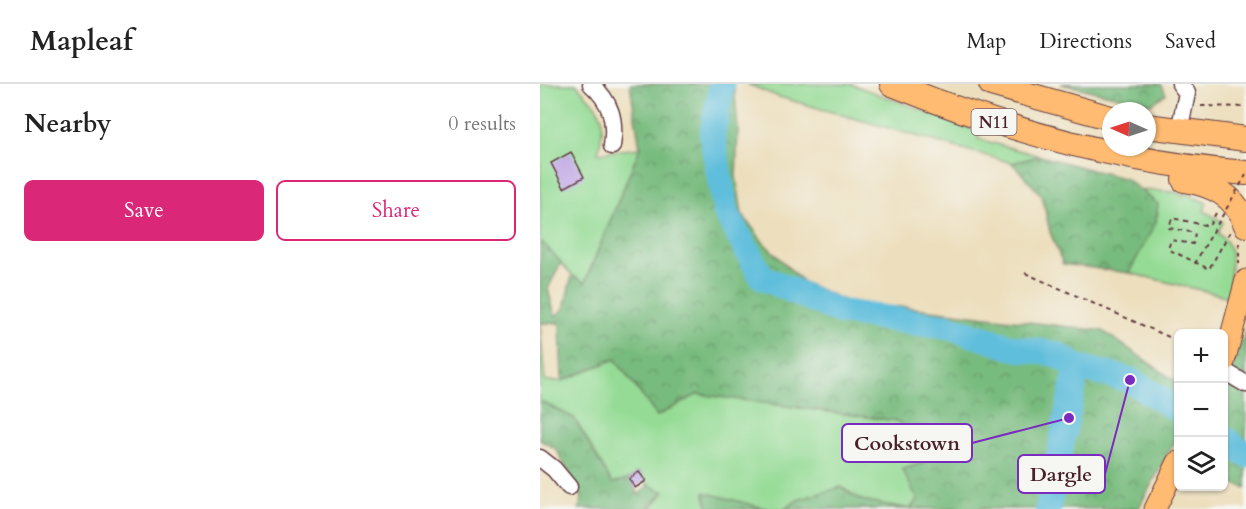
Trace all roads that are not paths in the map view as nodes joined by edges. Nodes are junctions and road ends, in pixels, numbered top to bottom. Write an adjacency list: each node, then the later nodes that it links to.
1 (591, 84): 9 (street)
2 (892, 84): 10 (highway, N11)
3 (991, 84): 5 (highway, N11)
4 (1180, 84): 7 (street)
5 (1102, 115)
6 (1156, 127): 7 (highway)
7 (1179, 131): 8 (highway)
8 (1246, 139)
9 (612, 146)
10 (1100, 152): 11 (highway, N11); 12 (highway, N11)
11 (1246, 174)
12 (1236, 231)
13 (1246, 280): 14 (main road)
14 (1228, 347)
15 (1228, 373): 16 (street)
16 (1246, 384)
17 (540, 458): 19 (street)
18 (1174, 472): 20 (main road)
19 (569, 487)
20 (1155, 509)

